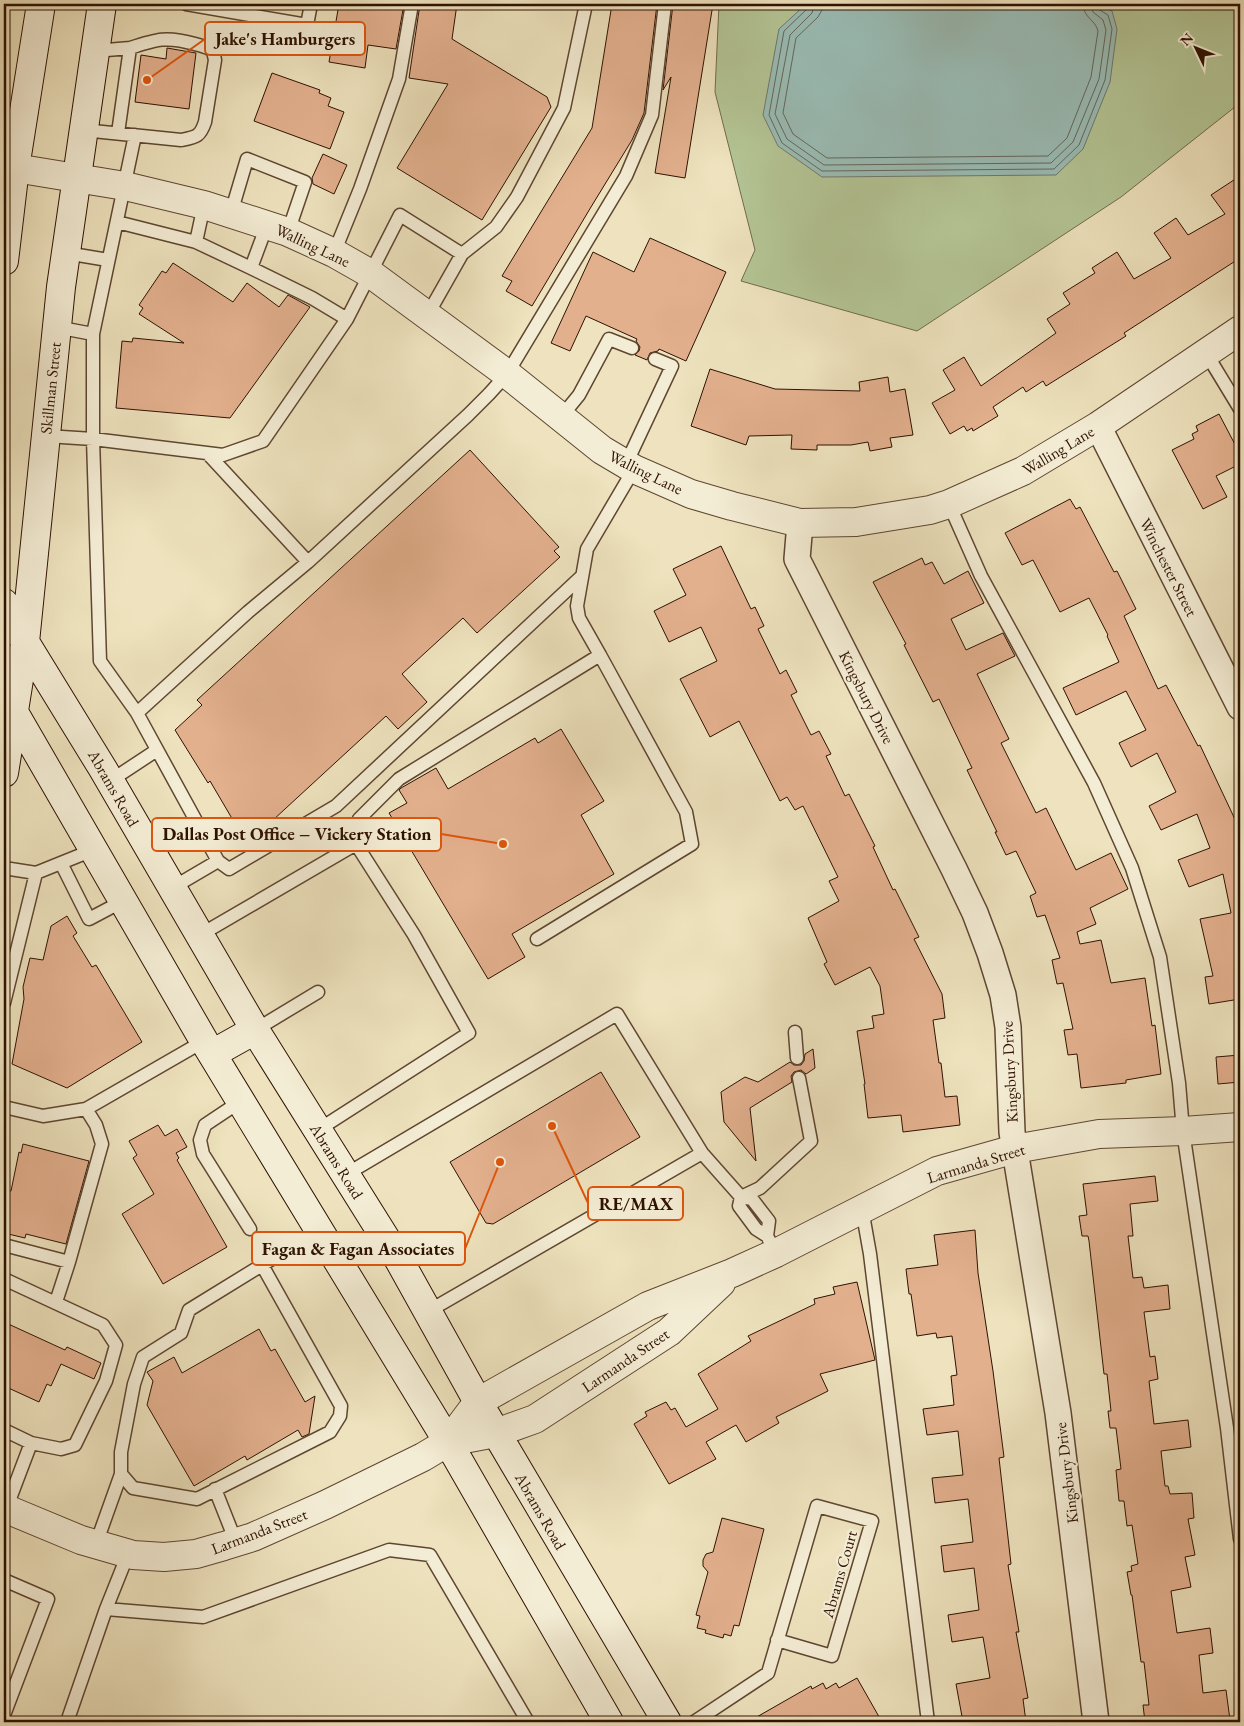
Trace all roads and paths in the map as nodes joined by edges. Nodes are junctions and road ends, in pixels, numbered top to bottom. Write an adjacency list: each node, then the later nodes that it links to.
1 (41, 4): 13 (main road)
2 (102, 4): 9 (main road, Skillman Street)
3 (186, 4): 4 (lane)
4 (310, 4)
5 (412, 4): 22 (lane)
6 (586, 4): 23 (lane)
7 (665, 4): 36 (lane)
8 (130, 48): 9 (lane); 11 (lane); 12 (lane)
9 (95, 51): 10 (main road, Skillman Street)
10 (83, 130): 11 (lane); 14 (main road, Skillman Street)
11 (118, 133): 12 (lane)
12 (134, 135): 15 (lane)
13 (10, 166): 14 (main road, Walling Lane); 25 (main road)
14 (76, 178): 15 (main road, Walling Lane); 21 (main road, Skillman Street)
15 (124, 186): 16 (main road, Walling Lane); 18 (lane)
16 (204, 205): 17 (main road, Walling Lane); 20 (lane)
17 (231, 213): 19 (main road, Walling Lane); 19 (lane)
18 (116, 222): 20 (lane); 24 (lane)
19 (278, 228): 22 (main road, Walling Lane); 26 (lane)
20 (196, 242): 26 (lane)
21 (66, 253): 24 (lane); 30 (main road, Skillman Street)
22 (334, 253): 27 (main road, Walling Lane)
23 (462, 254): 27 (lane); 28 (lane)
24 (108, 260): 32 (lane)
25 (4, 261)
26 (251, 268): 29 (lane)
27 (371, 274): 28 (main road, Walling Lane); 29 (lane)
28 (428, 314): 36 (main road, Walling Lane)
29 (347, 319): 42 (lane)
30 (56, 327): 32 (lane); 40 (main road, Skillman Street)
31 (1240, 330): 34 (main road, Walling Lane)
32 (93, 334): 41 (lane)
33 (632, 348): 38 (lane)
34 (1206, 353): 37 (lane); 39 (main road, Walling Lane)
35 (655, 358): 43 (lane)
36 (507, 374): 38 (main road, Walling Lane); 46 (lane)
37 (1240, 409)
38 (561, 417): 43 (main road, Walling Lane)
39 (1098, 426): 44 (main road, Walling Lane); 52 (street, Winchester Street)
40 (46, 436): 41 (lane); 49 (main road, Skillman Street)
41 (93, 439): 42 (lane); 53 (lane)
42 (208, 454): 46 (lane)
43 (630, 466): 45 (main road, Walling Lane); 47 (lane)
44 (950, 504): 45 (main road, Walling Lane); 80 (lane)
45 (800, 522): 81 (street, Kingsbury Drive)
46 (308, 562): 53 (lane)
47 (582, 576): 50 (lane); 59 (lane)
48 (4, 603): 49 (main road, Abrams Road)
49 (25, 642): 51 (main road, Skillman Street); 56 (main road, Abrams Road)
50 (600, 655): 57 (lane); 66 (lane)
51 (9, 704): 55 (main road, Skillman Street); 58 (main road)
52 (1240, 707)
53 (137, 713): 54 (lane)
54 (157, 750): 56 (lane); 59 (lane)
55 (4, 773)
56 (110, 781): 63 (main road, Abrams Road)
57 (356, 844): 65 (lane); 79 (lane)
58 (94, 850): 60 (lane); 64 (main road)
59 (218, 861): 63 (lane)
60 (61, 863): 62 (lane); 64 (lane)
61 (4, 868): 62 (lane)
62 (36, 873): 67 (lane)
63 (172, 888): 65 (main road, Abrams Road)
64 (123, 902): 72 (main road)
65 (200, 935): 70 (main road, Abrams Road)
66 (537, 938)
67 (9, 963): 69 (lane)
68 (318, 992): 70 (lane)
69 (4, 1003)
70 (255, 1030): 72 (main road); 79 (main road, Abrams Road)
71 (795, 1032): 73 (lane)
72 (208, 1048): 75 (main road); 77 (lane)
73 (797, 1058)
74 (799, 1078): 84 (lane)
75 (241, 1101): 86 (lane); 87 (main road)
76 (4, 1107): 77 (lane)
77 (86, 1109): 90 (lane)
78 (1240, 1127): 80 (main road, Larmanda Street)
79 (318, 1130): 83 (main road, Abrams Road)
80 (1183, 1131): 81 (main road, Larmanda Street); 104 (lane)
81 (1015, 1149): 85 (main road, Larmanda Street); 118 (street, Kingsbury Drive)
82 (702, 1152): 83 (lane); 84 (lane); 95 (lane)
83 (345, 1175): 95 (main road, Abrams Road)
84 (741, 1197): 89 (lane)
85 (862, 1208): 89 (main road, Larmanda Street); 117 (lane)
86 (250, 1229)
87 (319, 1230): 91 (lane); 99 (main road)
88 (4, 1244): 90 (lane)
89 (772, 1244): 92 (main road, Larmanda Street)
90 (69, 1262): 94 (lane)
91 (262, 1265): 101 (lane); 102 (lane)
92 (732, 1273): 96 (main road, Larmanda Street); 98 (main road, Larmanda Street)
93 (4, 1279): 94 (lane)
94 (56, 1302): 100 (lane)
95 (427, 1312): 96 (main road, Abrams Road)
96 (478, 1402): 98 (main road, Abrams Road); 99 (main road, Larmanda Street)
97 (4, 1430): 100 (lane)
98 (496, 1434): 99 (main road, Larmanda Street); 115 (main road, Abrams Road)
99 (448, 1442): 105 (main road, Larmanda Street); 114 (main road)
100 (31, 1443): 103 (lane)
101 (120, 1474): 102 (lane); 106 (lane)
102 (215, 1489): 105 (lane)
103 (5, 1508): 106 (main road, Larmanda Street)
104 (1240, 1539)
105 (236, 1542): 107 (main road, Larmanda Street)
106 (96, 1544): 107 (main road, Larmanda Street)
107 (128, 1554): 109 (lane)
108 (4, 1580): 111 (lane)
109 (106, 1608): 112 (lane); 113 (lane)
110 (777, 1640): 110 (lane, Abrams Court); 116 (lane, Abrams Court)
111 (4, 1715)
112 (68, 1722)
113 (528, 1722)
114 (609, 1722)
115 (667, 1722)
116 (694, 1722)
117 (928, 1722)
118 (1096, 1722)

